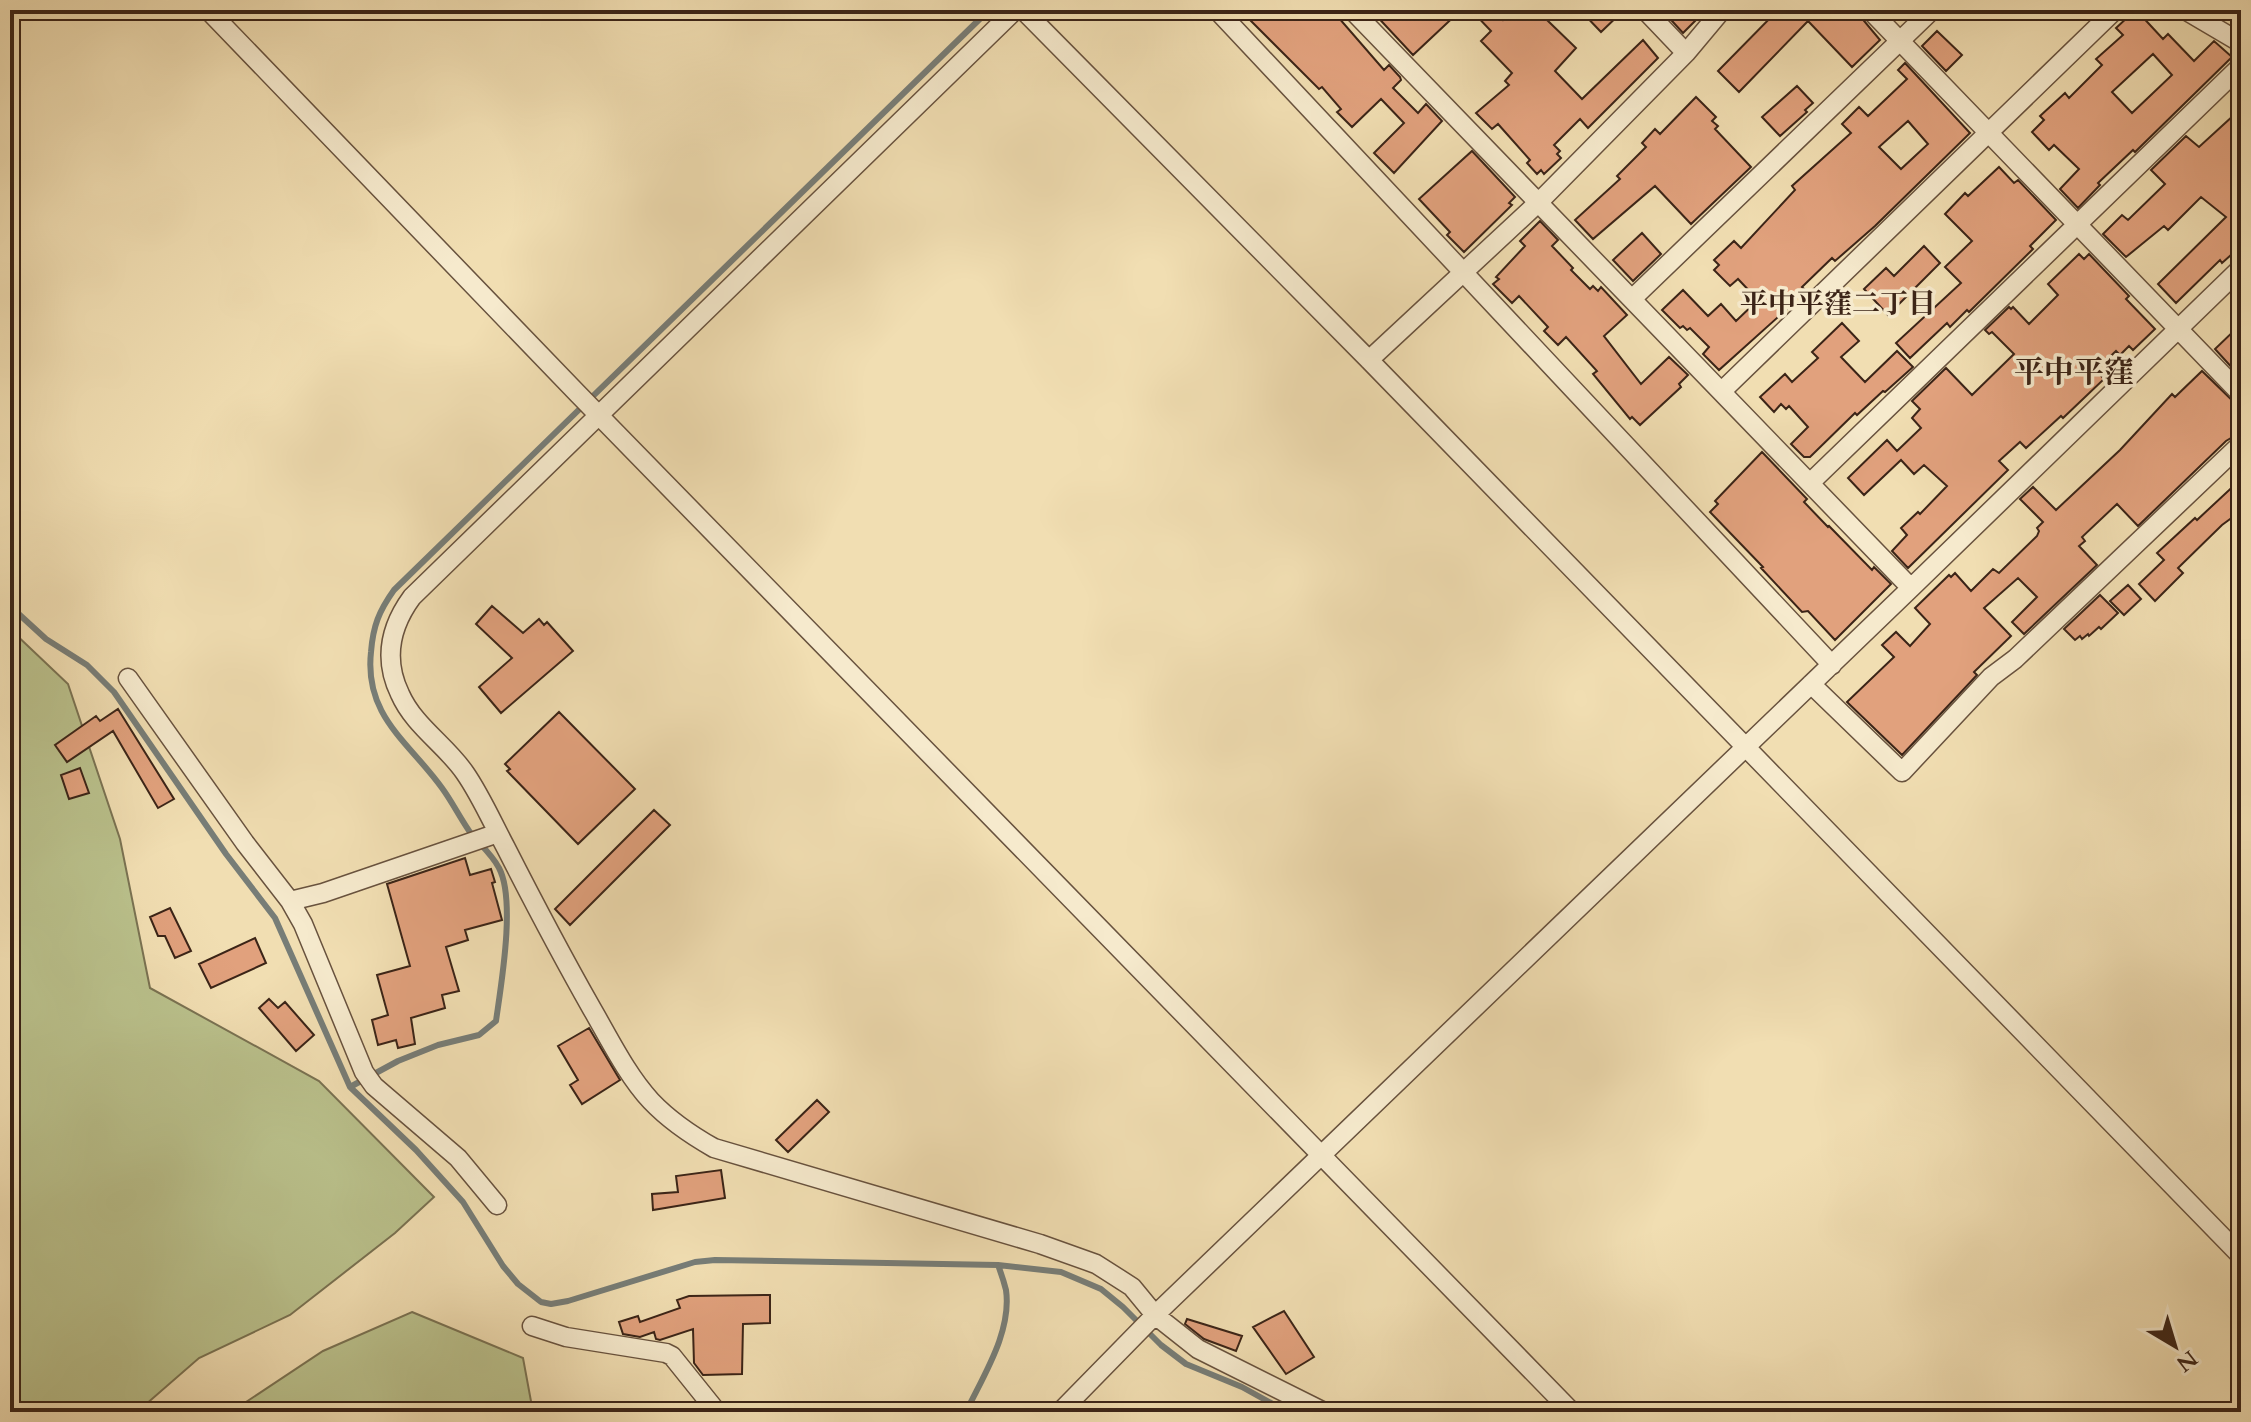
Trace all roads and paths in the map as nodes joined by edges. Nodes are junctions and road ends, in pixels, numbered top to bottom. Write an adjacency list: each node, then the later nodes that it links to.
1 (208, 10): 26 (street)
2 (1015, 10): 26 (street)
3 (1023, 10): 23 (street)
4 (1217, 10): 20 (street)
5 (1352, 10): 17 (street)
6 (1645, 10): 14 (street)
7 (1722, 10): 14 (street)
8 (1870, 10): 12 (street)
9 (1932, 10): 12 (street)
10 (2115, 10): 16 (street)
11 (2185, 10): 13 (street)
12 (1900, 42): 16 (street); 21 (street)
13 (2241, 43)
14 (1686, 53): 17 (street)
15 (2241, 66): 18 (street)
16 (1989, 134): 18 (street); 24 (street)
17 (1540, 201): 20 (street); 21 (street)
18 (2077, 224): 22 (street); 28 (street)
19 (2241, 268): 22 (street)
20 (1464, 274): 23 (street); 30 (street)
21 (1633, 298): 24 (street)
22 (2177, 330): 25 (street); 29 (street)
23 (1369, 360): 33 (street)
24 (1722, 391): 28 (street)
25 (2241, 394)
26 (596, 412): 34 (street); 36 (street)
27 (2241, 444): 32 (street)
28 (1810, 483): 29 (street)
29 (1911, 588): 30 (street)
30 (1832, 665): 32 (street)
31 (128, 678): 35 (street)
32 (1811, 684): 33 (street)
33 (1746, 747): 36 (street); 38 (street)
34 (498, 833): 35 (street); 39 (street)
35 (290, 901): 37 (street)
36 (1321, 1155): 39 (street); 44 (street)
37 (497, 1205)
38 (2241, 1256)
39 (1147, 1323): 42 (street); 43 (street)
40 (532, 1326): 41 (street)
41 (717, 1412)
42 (1060, 1412)
43 (1324, 1412)
44 (1572, 1412)

